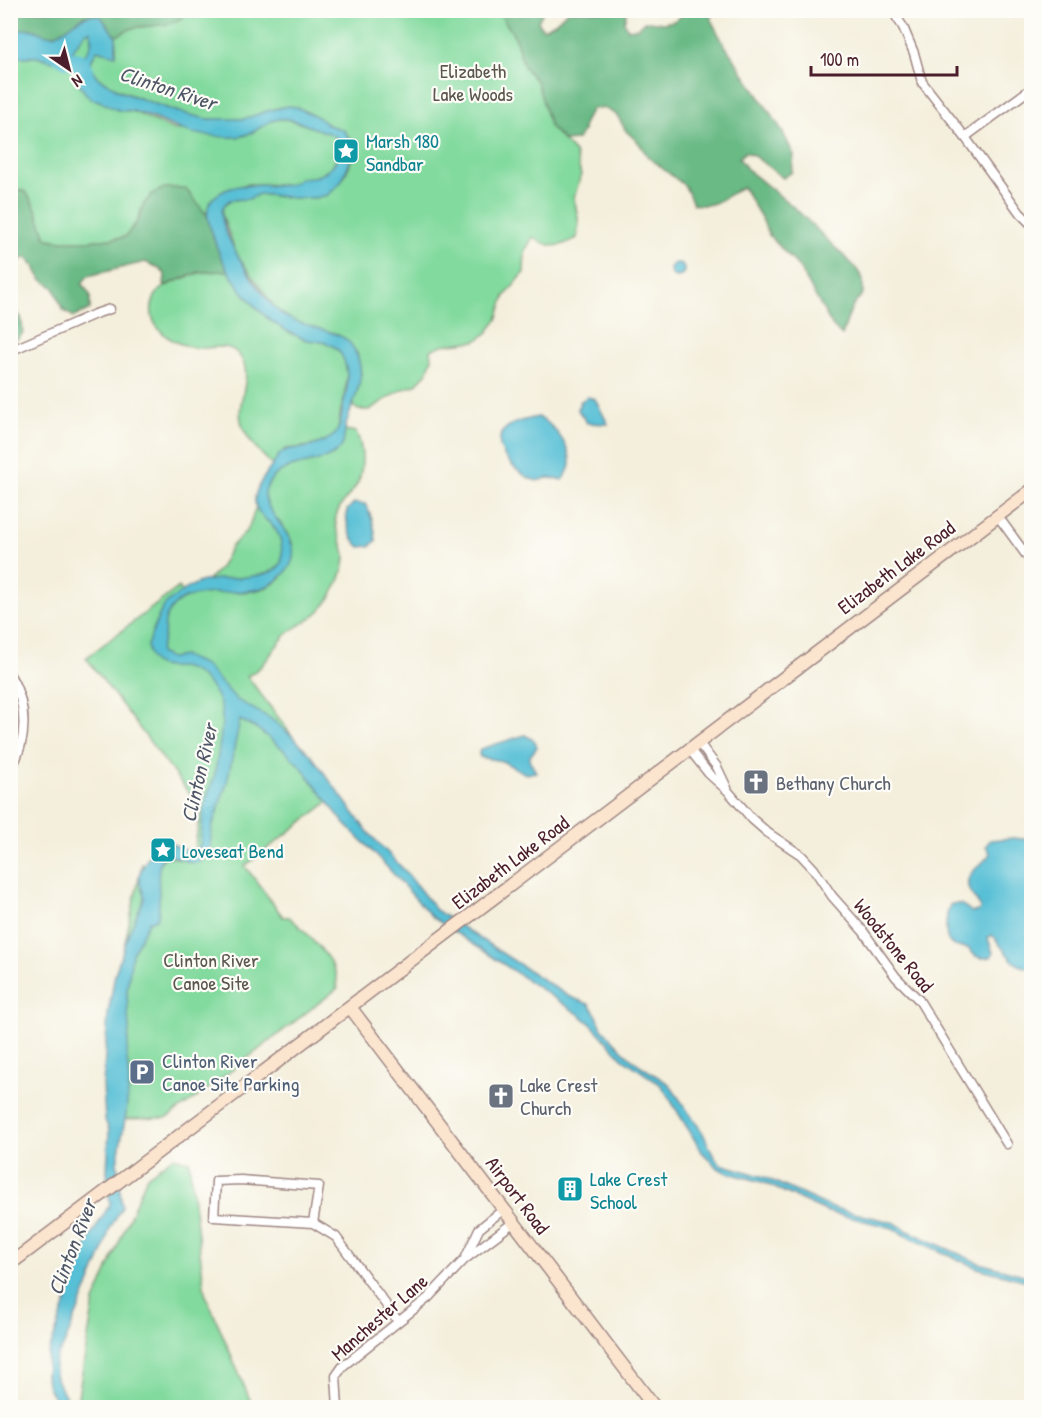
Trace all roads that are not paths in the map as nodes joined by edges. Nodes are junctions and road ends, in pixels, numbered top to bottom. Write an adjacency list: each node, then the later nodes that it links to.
1 (892, 10): 3 (street)
2 (1032, 88): 3 (street)
3 (966, 137): 4 (street)
4 (1032, 225)
5 (110, 309): 6 (street)
6 (10, 351)
7 (1032, 490): 8 (street, Elizabeth Lake Road)
8 (997, 515): 9 (street); 11 (street, Elizabeth Lake Road)
9 (1032, 563)
10 (10, 675): 12 (street)
11 (694, 746): 13 (street, Elizabeth Lake Road); 14 (street, Woodstone Road)
12 (10, 770)
13 (350, 1007): 15 (street, Airport Road); 19 (street, Elizabeth Lake Road)
14 (1007, 1144)
15 (504, 1209): 16 (street, Airport Road); 18 (street, Manchester Lane)
16 (514, 1222): 18 (street, Manchester Lane); 22 (street, Airport Road)
17 (313, 1223): 17 (street); 20 (street)
18 (465, 1259): 20 (street, Manchester Lane)
19 (10, 1264)
20 (398, 1321): 21 (street, Manchester Lane)
21 (338, 1407)
22 (655, 1407)

